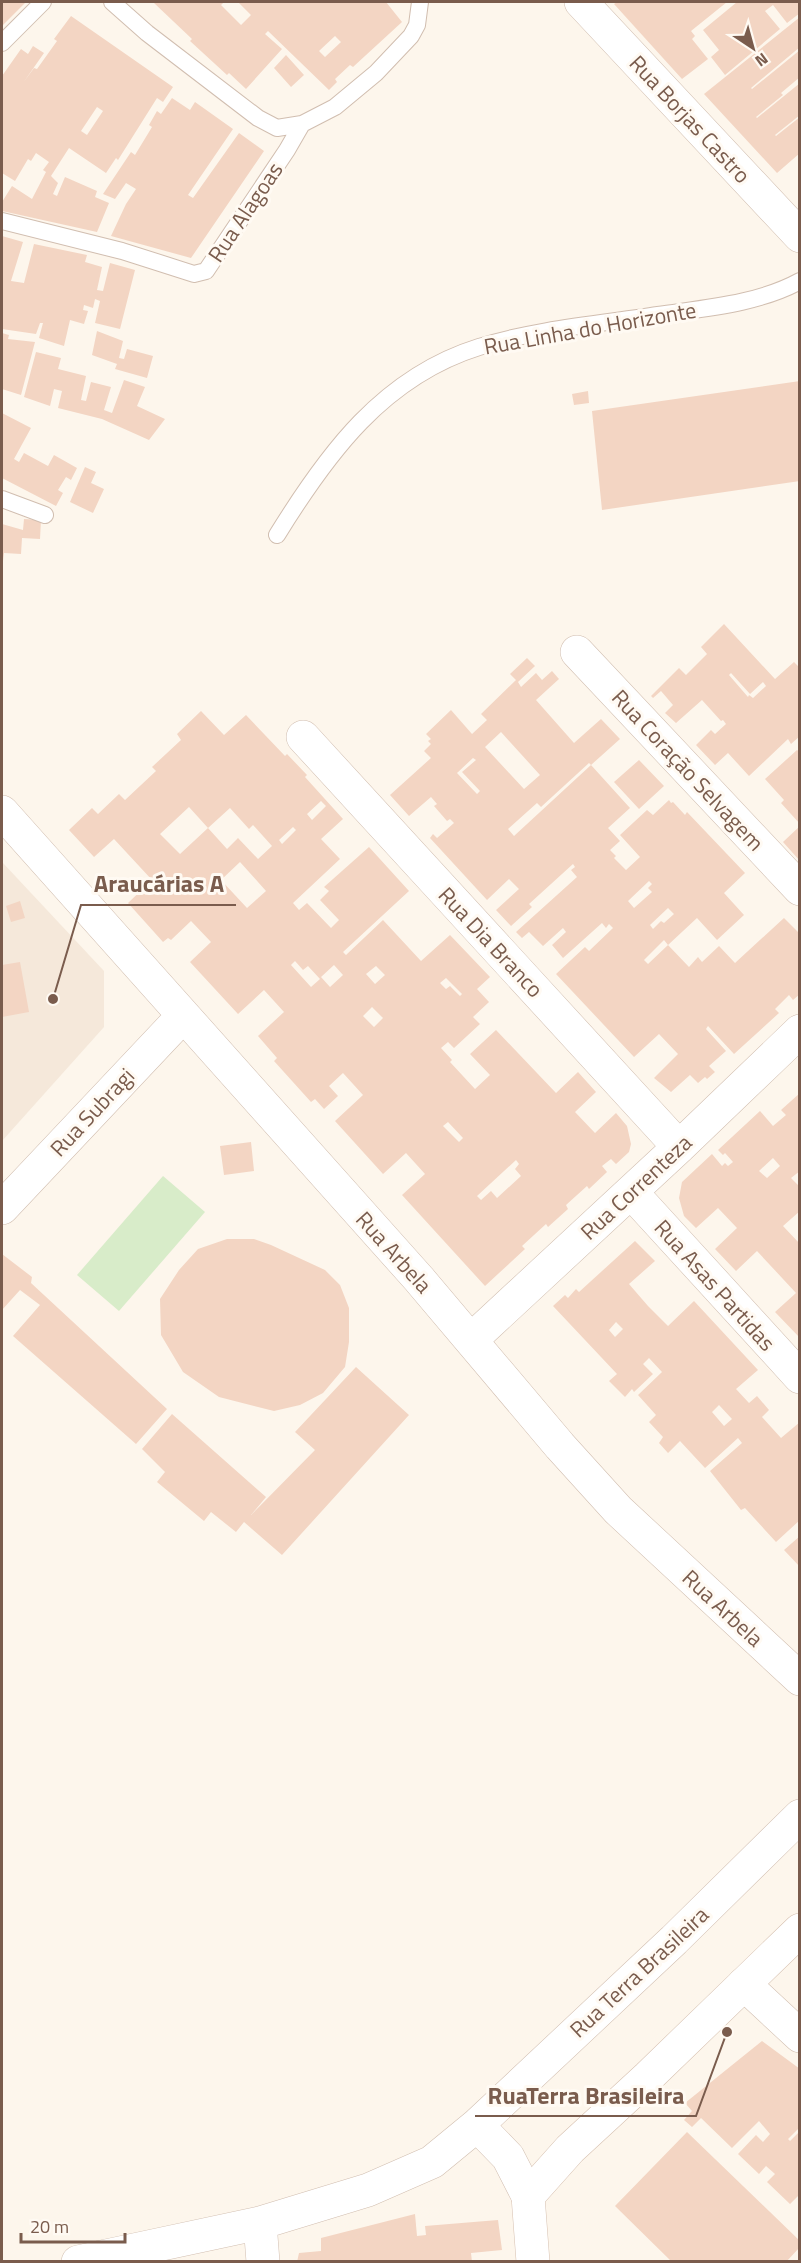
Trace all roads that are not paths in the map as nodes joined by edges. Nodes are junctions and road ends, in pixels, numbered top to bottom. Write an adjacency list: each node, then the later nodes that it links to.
1 (43, 2): 5 (lane)
2 (112, 2): 6 (lane)
3 (420, 2): 6 (lane)
4 (581, 2): 8 (street, Rua Borjas Castro)
5 (2, 43)
6 (302, 124): 7 (lane, Rua Alagoas)
7 (2, 221)
8 (800, 236)
9 (800, 280): 12 (lane, Rua Linha do Horizonte)
10 (2, 499): 11 (lane)
11 (45, 515)
12 (277, 535)
13 (577, 652): 16 (street, Rua Coração Selvagem)
14 (303, 737): 19 (street, Rua Dia Branco)
15 (2, 812): 17 (street, Rua Arbela)
16 (800, 889)
17 (183, 1016): 21 (street, Rua Subragi); 22 (street, Rua Arbela)
18 (800, 1031): 19 (street, Rua Correnteza)
19 (679, 1147): 20 (street, Rua Correnteza)
20 (631, 1192): 22 (street, Rua Correnteza); 23 (street, Rua Asas Partidas)
21 (2, 1208)
22 (471, 1340): 24 (street, Rua Arbela)
23 (800, 1377)
24 (800, 1679)
25 (800, 1815): 29 (street, Rua Terra Brasileira)
26 (800, 1930): 27 (street)
27 (744, 1984): 28 (street); 30 (street)
28 (800, 2036)
29 (477, 2125): 30 (street); 31 (street, Rua Terra Brasileira)
30 (528, 2196): 34 (street)
31 (260, 2223): 32 (street, Rua Terra Brasileira); 33 (street)
32 (78, 2262)
33 (263, 2262)
34 (533, 2262)

